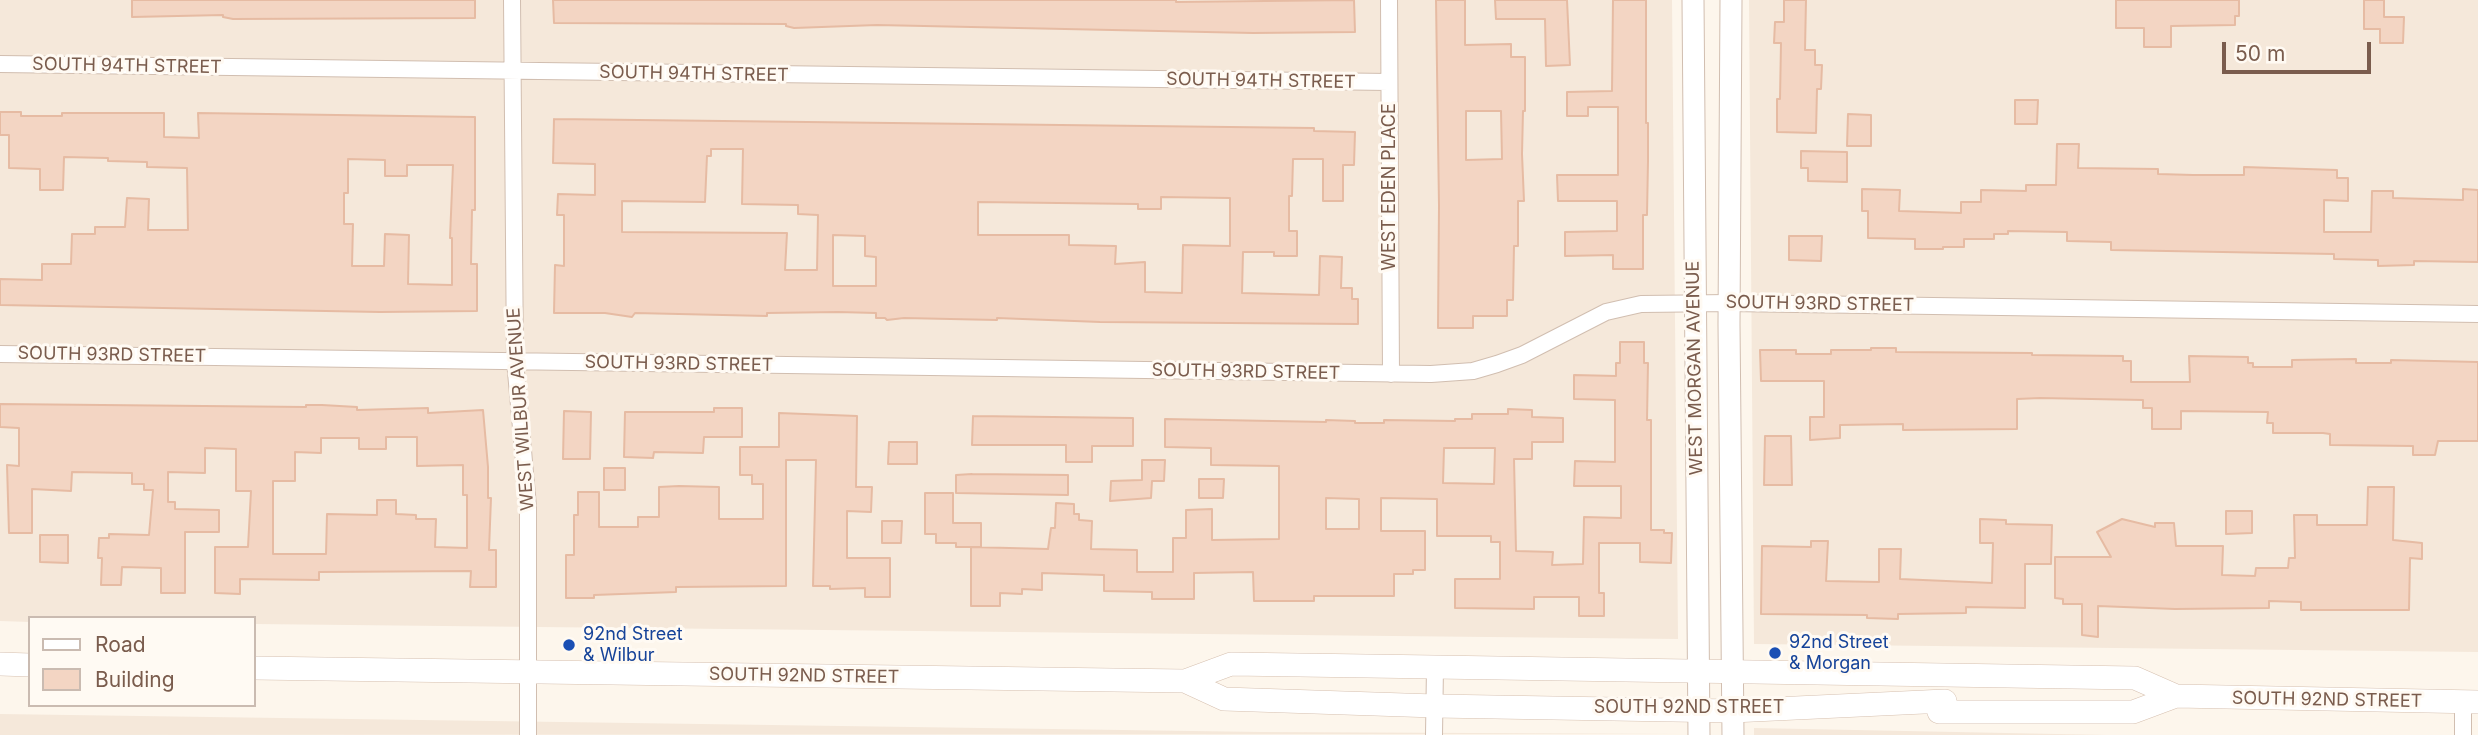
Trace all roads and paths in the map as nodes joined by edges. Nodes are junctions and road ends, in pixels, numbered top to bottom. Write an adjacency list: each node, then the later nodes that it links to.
1 (512, 0): 6 (street, WEST WILBUR AVENUE)
2 (1389, 0): 7 (street, WEST EDEN PLACE)
3 (1693, 0): 9 (street, WEST MORGAN AVENUE)
4 (1731, 0): 8 (street, WEST MORGAN AVENUE)
5 (0, 64): 6 (street, SOUTH 94TH STREET)
6 (512, 72): 7 (street, SOUTH 94TH STREET); 12 (street, WEST WILBUR AVENUE)
7 (1389, 82): 13 (street, WEST EDEN PLACE)
8 (1729, 303): 9 (street, SOUTH 93RD STREET); 10 (street, SOUTH 93RD STREET); 15 (street, WEST MORGAN AVENUE)
9 (1695, 304): 13 (street, SOUTH 93RD STREET); 14 (street, WEST MORGAN AVENUE)
10 (2478, 314)
11 (0, 354): 12 (street, SOUTH 93RD STREET)
12 (515, 362): 13 (street, SOUTH 93RD STREET); 22 (street, WEST WILBUR AVENUE)
13 (1391, 374)
14 (1697, 533): 15 (street); 20 (street, WEST MORGAN AVENUE)
15 (1730, 533): 21 (street, WEST MORGAN AVENUE)
16 (0, 664): 17 (main road)
17 (28, 665)
18 (1435, 667): 20 (main road, SOUTH 92ND STREET); 23 (main road, SOUTH 92ND STREET); 26 (street)
19 (256, 668): 22 (main road, SOUTH 92ND STREET)
20 (1700, 671): 21 (main road, SOUTH 92ND STREET); 27 (street, WEST MORGAN AVENUE)
21 (1732, 671): 24 (main road, SOUTH 92ND STREET); 28 (street, WEST MORGAN AVENUE)
22 (528, 672): 23 (main road, SOUTH 92ND STREET); 29 (street, WEST WILBUR AVENUE)
23 (1185, 681): 26 (main road, SOUTH 92ND STREET)
24 (2176, 696): 25 (main road, SOUTH 92ND STREET); 28 (main road, SOUTH 92ND STREET)
25 (2470, 702): 33 (street)
26 (1434, 706): 27 (main road, SOUTH 92ND STREET); 30 (street)
27 (1699, 710): 28 (main road, SOUTH 92ND STREET); 31 (street, WEST MORGAN AVENUE)
28 (1732, 711): 32 (street, WEST MORGAN AVENUE)
29 (528, 735)
30 (1434, 735)
31 (1699, 735)
32 (1732, 735)
33 (2463, 735)

